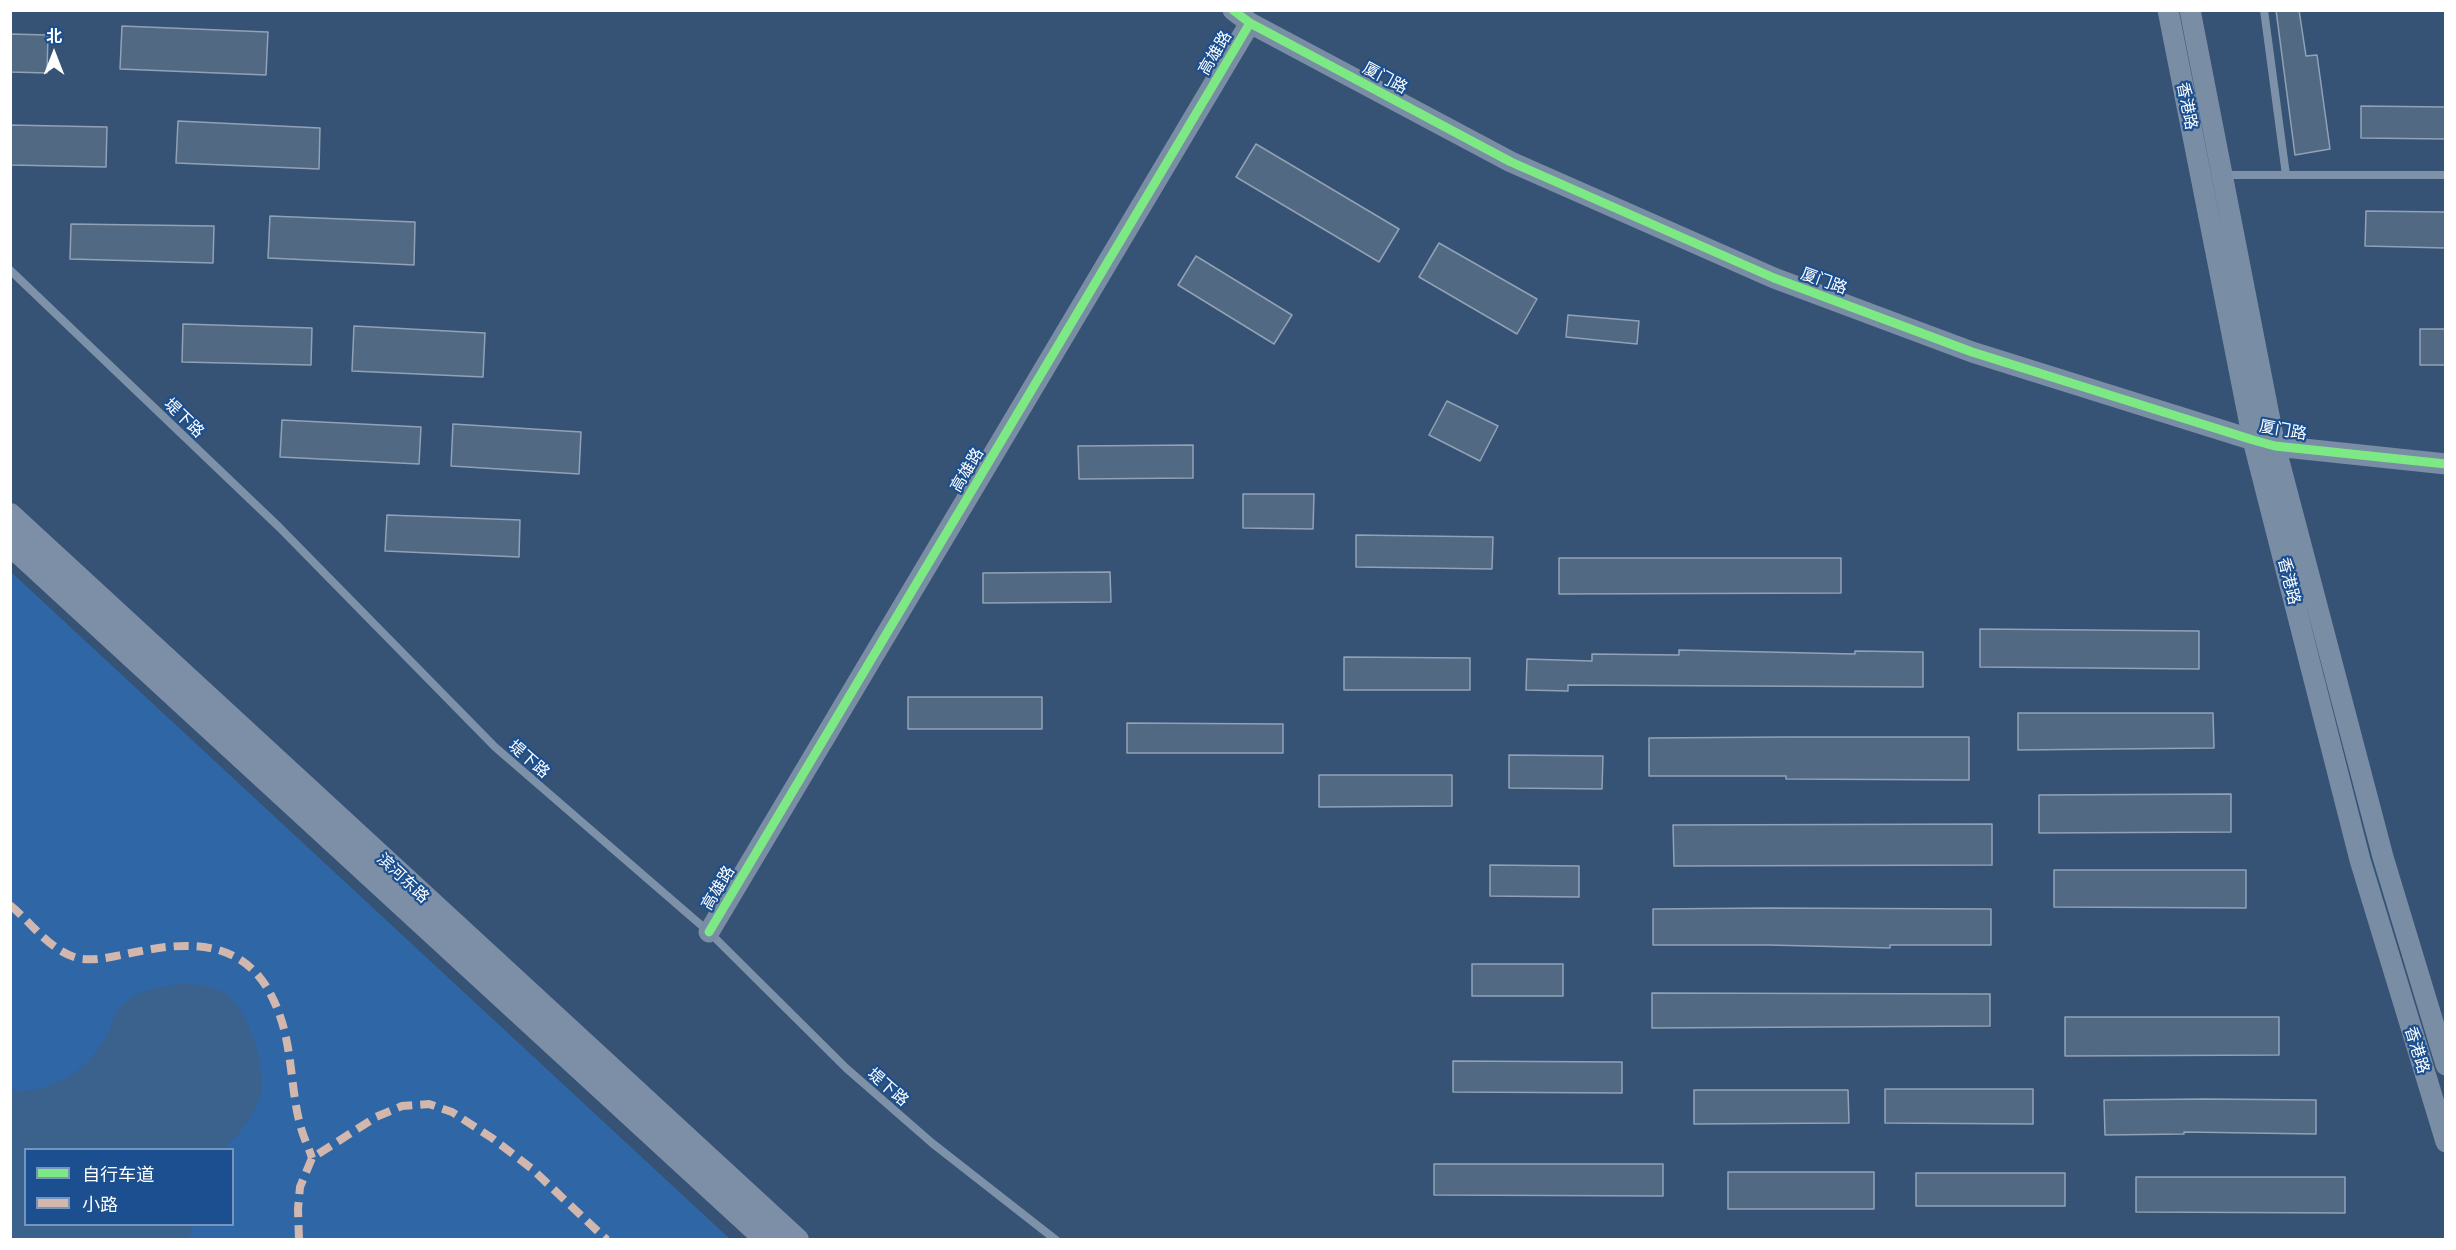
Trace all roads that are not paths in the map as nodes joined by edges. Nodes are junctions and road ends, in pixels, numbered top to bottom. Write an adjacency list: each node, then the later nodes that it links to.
1 (1233, 10): 5 (street, 厦门路)
2 (2168, 10): 10 (street, 香港路)
3 (2190, 10): 6 (street, 香港路)
4 (2264, 10): 7 (lane)
5 (1250, 23): 10 (street, 厦门路); 15 (street, 高雄路)
6 (2222, 176): 7 (lane); 11 (street, 香港路)
7 (2286, 176): 8 (lane)
8 (2445, 176)
9 (10, 270): 15 (lane, 堤下路)
10 (2253, 440): 11 (street, 厦门路); 17 (street, 香港路)
11 (2275, 446): 12 (street, 厦门路); 16 (street, 香港路)
12 (2445, 464)
13 (10, 515): 19 (main road, 滨河东路)
14 (10, 544): 18 (main road, 滨河东路)
15 (709, 932): 20 (lane, 堤下路)
16 (2445, 1065)
17 (2445, 1142)
18 (767, 1239)
19 (797, 1239)
20 (1056, 1239)

